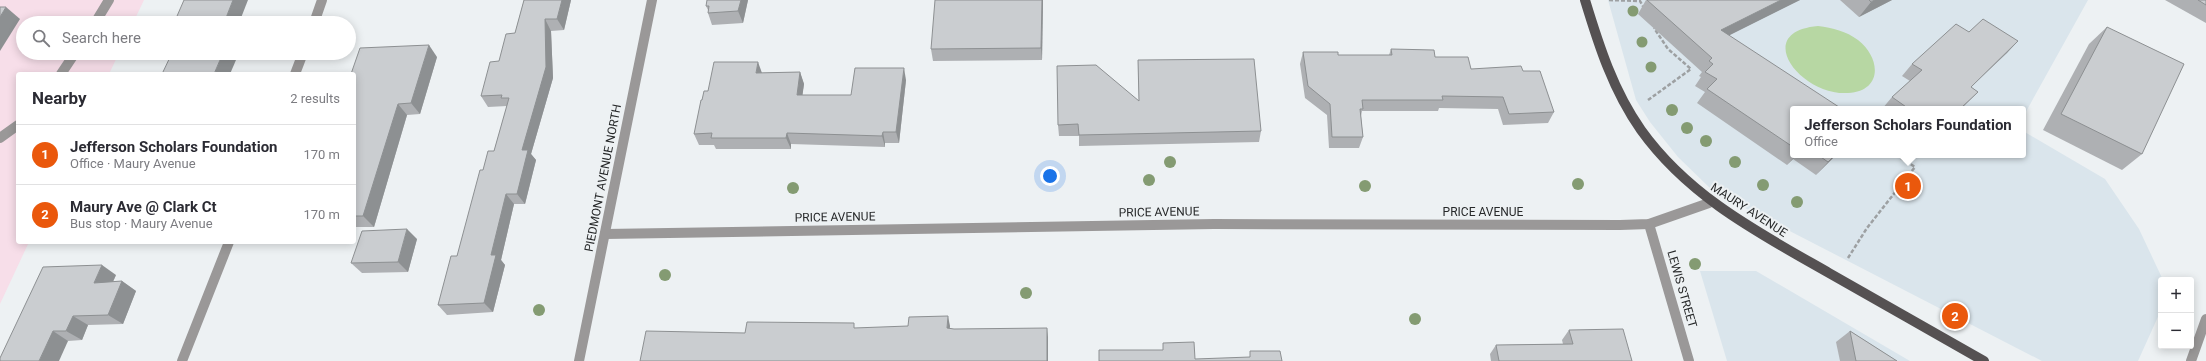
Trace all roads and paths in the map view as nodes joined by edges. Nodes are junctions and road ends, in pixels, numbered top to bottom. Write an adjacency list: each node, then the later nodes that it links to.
1 (110, 0): 7 (street)
2 (322, 0): 8 (street)
3 (652, 0): 20 (street, PIEDMONT AVENUE NORTH)
4 (1585, 0): 18 (main road, MAURY AVENUE)
5 (1608, 0): 6 (path)
6 (1646, 12)
7 (100, 16)
8 (316, 16)
9 (1652, 22): 14 (path)
10 (70, 60): 12 (street)
11 (300, 60): 13 (street)
12 (62, 72)
13 (296, 72)
14 (1646, 101)
15 (16, 126): 16 (street)
16 (0, 138)
17 (1900, 158): 22 (path)
18 (1709, 203): 19 (street, PRICE AVENUE); 27 (main road, MAURY AVENUE)
19 (1649, 224): 20 (street, PRICE AVENUE); 26 (street, LEWIS STREET)
20 (605, 234): 25 (street, PIEDMONT AVENUE NORTH)
21 (228, 244): 24 (street)
22 (1847, 260)
23 (2206, 319): 28 (street)
24 (182, 361)
25 (579, 361)
26 (1689, 361)
27 (1984, 361)
28 (2191, 361)

